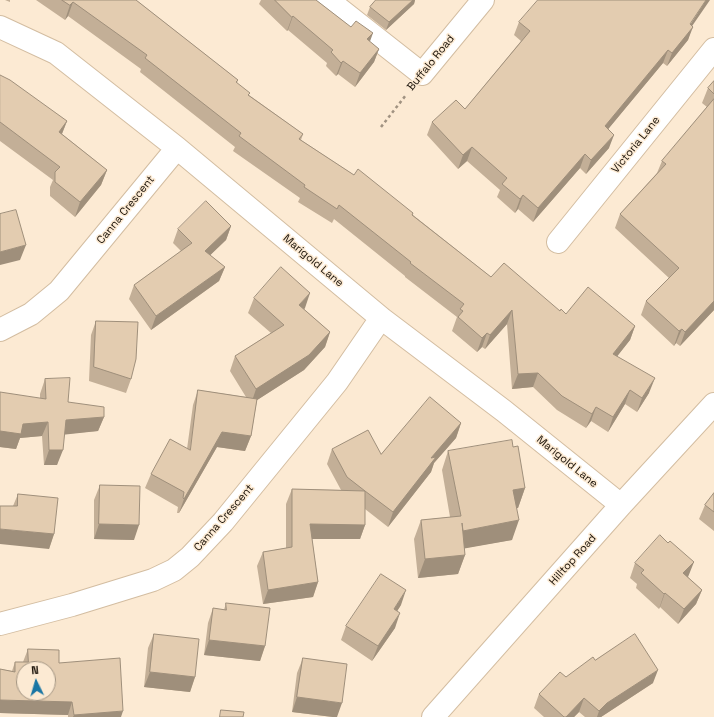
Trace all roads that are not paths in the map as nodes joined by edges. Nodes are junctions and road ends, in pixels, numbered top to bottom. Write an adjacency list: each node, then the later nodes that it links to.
1 (328, 0): 2 (street, Buffalo Road)
2 (483, 0)
3 (0, 27): 5 (street, Marigold Lane)
4 (714, 49): 6 (street, Victoria Lane)
5 (177, 148): 7 (street, Marigold Lane); 8 (street, Canna Crescent)
6 (558, 242)
7 (381, 318): 10 (street, Marigold Lane); 11 (street, Canna Crescent)
8 (0, 330)
9 (714, 404): 10 (street, Hilltop Road)
10 (621, 506): 12 (street, Hilltop Road)
11 (0, 624)
12 (433, 717)

